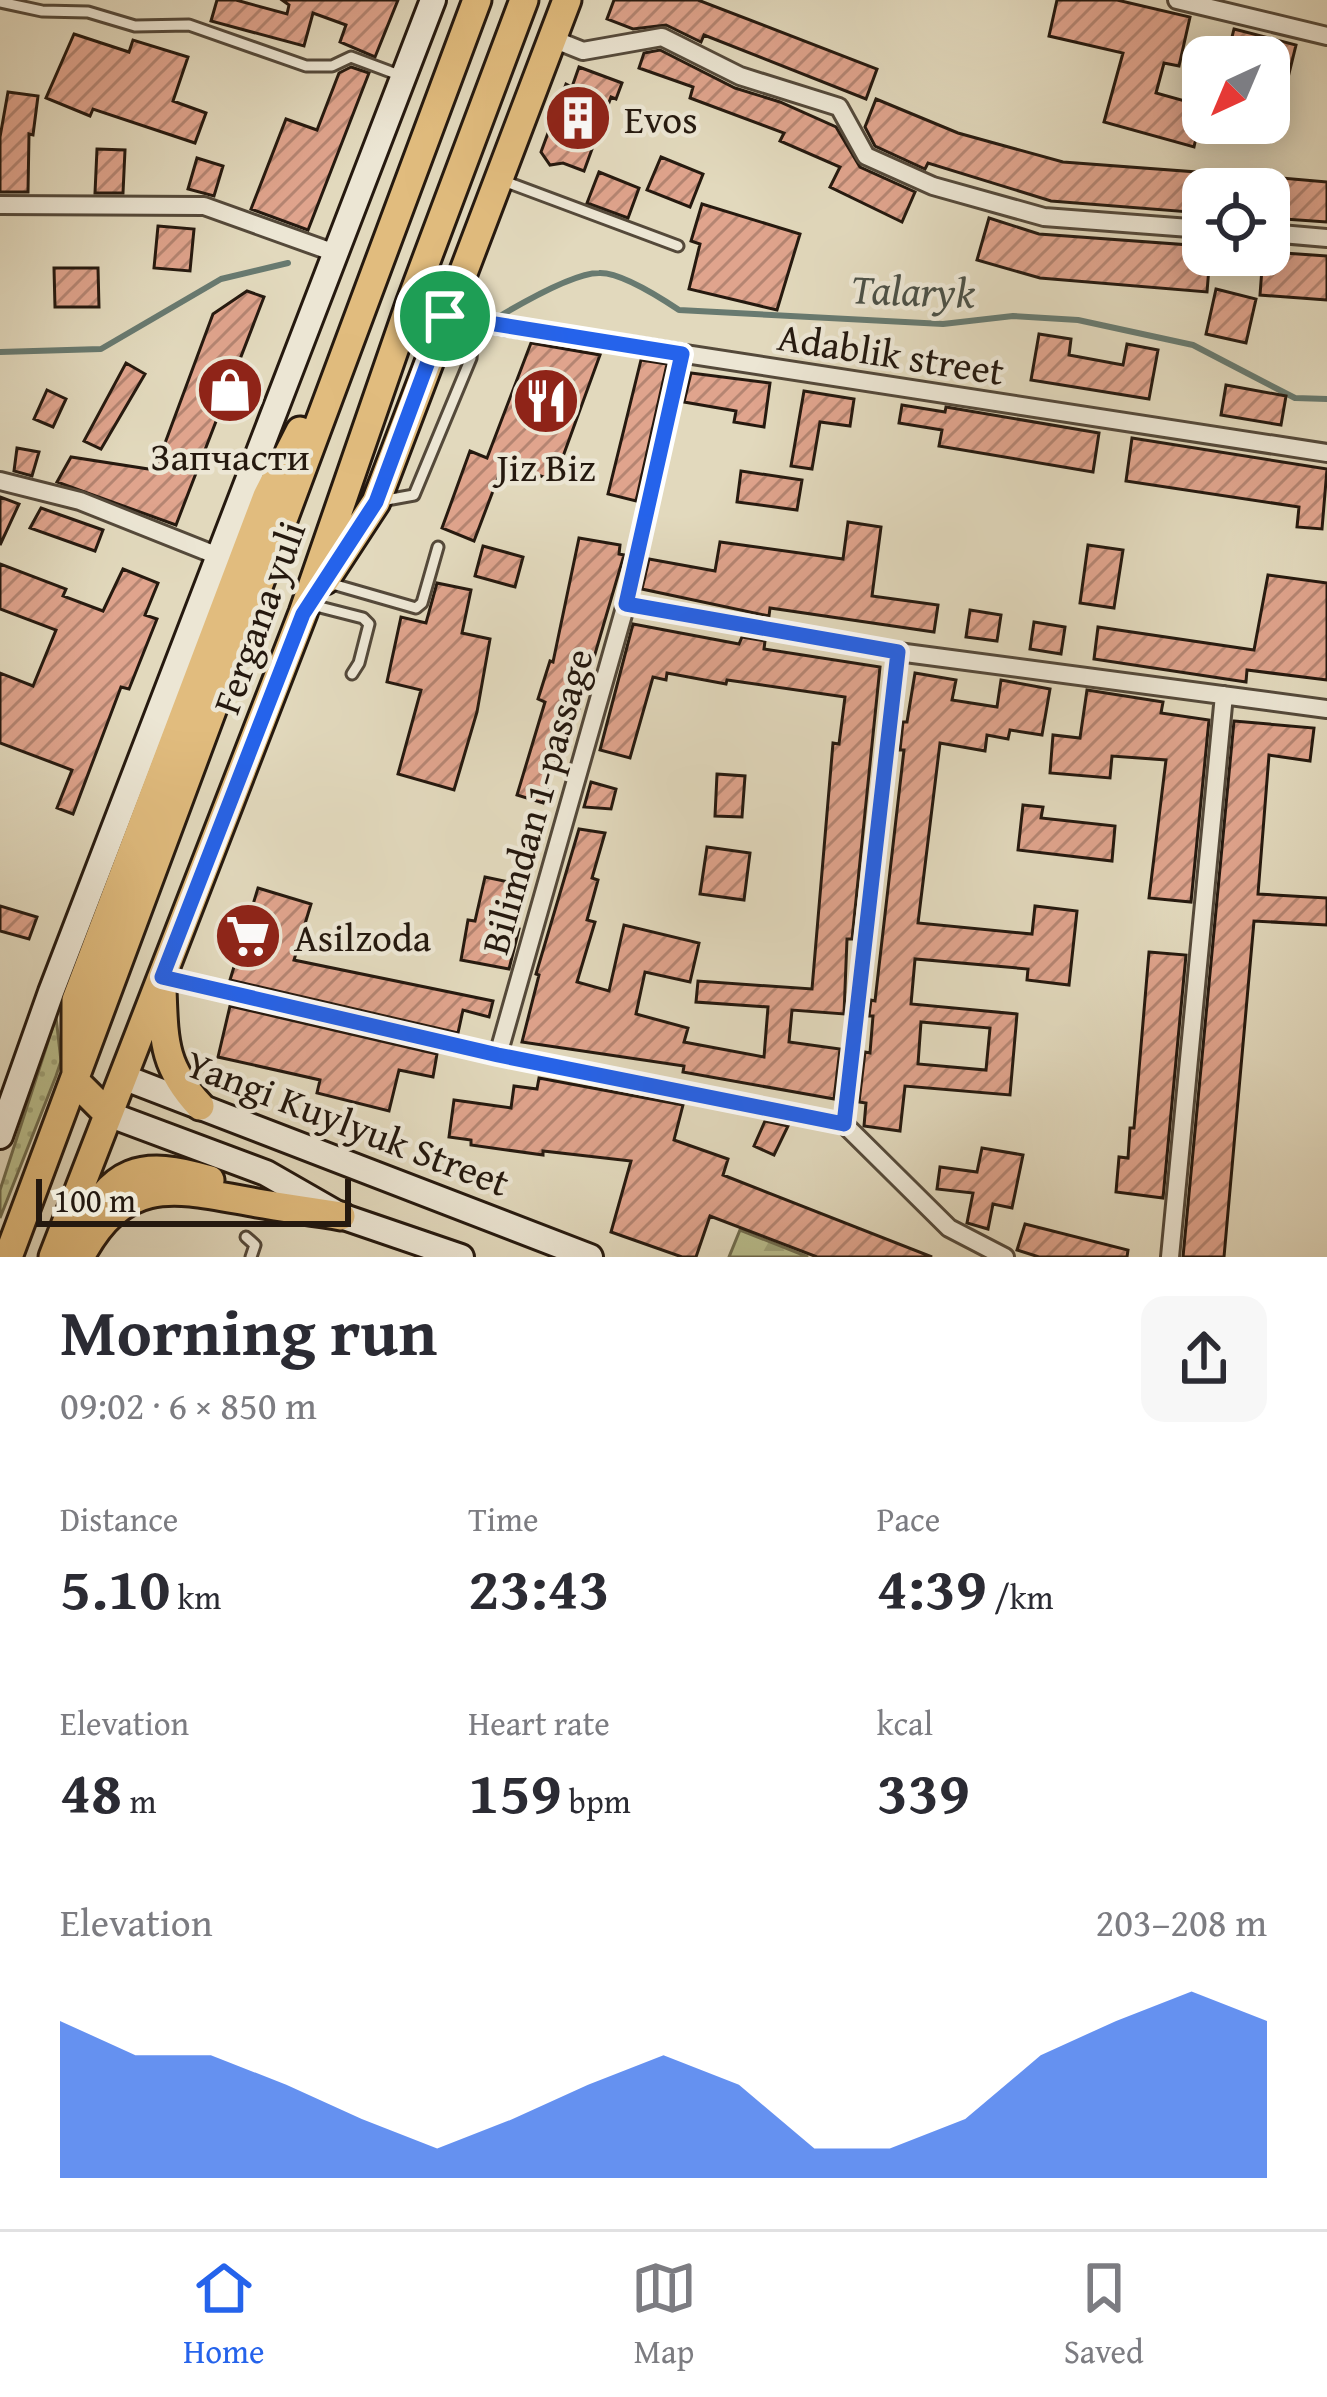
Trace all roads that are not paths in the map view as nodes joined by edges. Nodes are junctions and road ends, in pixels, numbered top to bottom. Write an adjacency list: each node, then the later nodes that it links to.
1 (434, 0): 9 (street, Fergana yuli)
2 (477, 0): 34 (main road)
3 (524, 0): 25 (main road, Fergana yuli)
4 (567, 0): 8 (main road)
5 (1177, 0): 7 (street)
6 (0, 2): 9 (lane)
7 (1327, 36)
8 (554, 39): 10 (main road); 12 (street)
9 (404, 77): 16 (street, Fergana yuli)
10 (496, 178): 15 (lane); 17 (main road)
11 (0, 205): 16 (street)
12 (1182, 228)
13 (1290, 235): 14 (street)
14 (1327, 238)
15 (678, 246)
16 (338, 254): 24 (street, Fergana yuli)
17 (445, 316): 18 (street, Adablik street); 22 (main road)
18 (474, 321): 19 (street, Adablik street); 22 (lane)
19 (682, 354): 20 (street, Adablik street); 26 (street, Bilimdan 1-passage)
20 (1327, 453)
21 (0, 481): 24 (street)
22 (376, 502): 25 (main road)
23 (438, 547): 25 (lane)
24 (218, 556): 38 (street, Fergana yuli)
25 (312, 600): 28 (lane); 31 (main road, Fergana yuli)
26 (626, 604): 27 (street); 32 (street, Bilimdan 1-passage)
27 (898, 652): 29 (street); 37 (street)
28 (352, 674)
29 (1224, 694): 30 (street); 51 (street)
30 (1327, 709)
31 (162, 977): 32 (street); 33 (main road, Fergana yuli); 35 (main road)
32 (498, 1055): 37 (street)
33 (123, 1077): 34 (main road, Yangi Kuylyuk Street); 35 (street, Yangi Kuylyuk Street); 36 (main road, Fergana yuli)
34 (76, 1082): 36 (main road); 43 (main road)
35 (200, 1106): 49 (street, Yangi Kuylyuk Street)
36 (109, 1114): 40 (street, Yangi Kuylyuk Street); 44 (main road, Fergana yuli)
37 (844, 1124): 50 (street)
38 (0, 1136)
39 (290, 1208): 40 (main road); 45 (main road); 46 (main road)
40 (341, 1216): 42 (street, Yangi Kuylyuk Street)
41 (247, 1237): 47 (lane)
42 (419, 1250): 48 (street, Yangi Kuylyuk Street)
43 (8, 1257)
44 (53, 1257)
45 (71, 1257)
46 (80, 1257)
47 (250, 1257)
48 (461, 1257)
49 (590, 1257)
50 (1005, 1257)
51 (1170, 1257)

